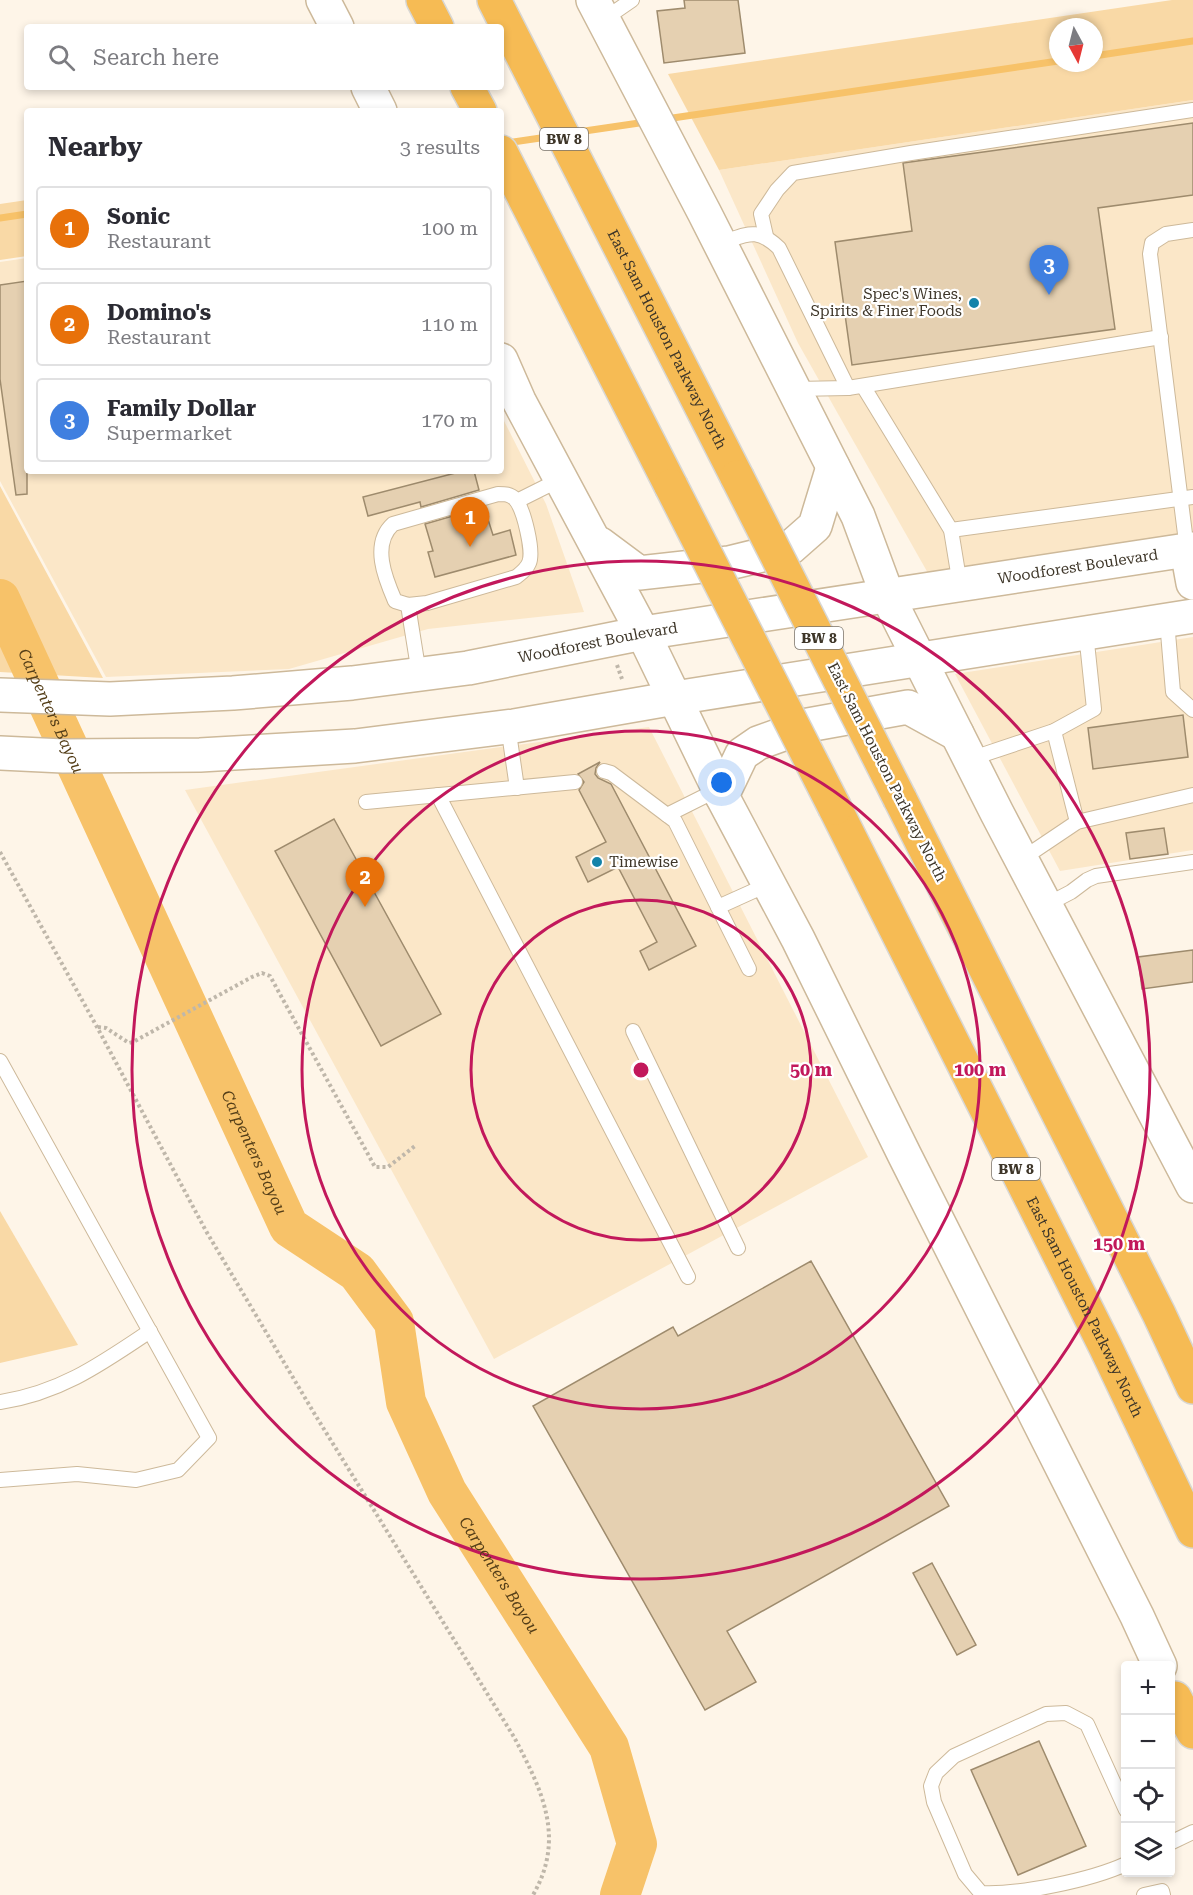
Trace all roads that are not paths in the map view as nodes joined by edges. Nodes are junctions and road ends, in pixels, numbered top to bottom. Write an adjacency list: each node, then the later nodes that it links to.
1 (323, 0): 6 (main road)
2 (423, 0): 7 (highway)
3 (494, 0): 64 (highway, East Sam Houston Parkway North / BW 8, bridge)
4 (632, 0): 5 (lane)
5 (598, 10): 14 (main road)
6 (335, 24)
7 (435, 24)
8 (470, 90): 9 (highway)
9 (478, 108)
10 (1193, 111): 13 (lane)
11 (504, 158): 67 (highway, East Sam Houston Parkway North / BW 8, bridge)
12 (1193, 230): 15 (lane)
13 (766, 236): 14 (lane); 18 (lane)
14 (720, 243): 19 (main road)
15 (1161, 337): 17 (lane); 22 (lane)
16 (504, 367): 21 (main road)
17 (863, 386): 18 (lane); 24 (lane)
18 (848, 388): 19 (lane)
19 (794, 389): 20 (main road)
20 (833, 467): 25 (main road); 29 (main road)
21 (561, 479): 23 (lane); 25 (main road)
22 (1187, 498): 24 (lane); 26 (lane)
23 (517, 501): 30 (lane); 30 (lane)
24 (951, 530): 28 (lane)
25 (591, 537): 32 (main road)
26 (1190, 550): 27 (main road); 28 (main road, Woodforest Boulevard)
27 (1193, 583)
28 (960, 585): 29 (main road, Woodforest Boulevard)
29 (888, 597): 32 (main road, Woodforest Boulevard); 34 (main road)
30 (408, 605): 35 (lane)
31 (1180, 619): 33 (main road); 38 (lane)
32 (643, 633): 35 (main road, Woodforest Boulevard); 37 (main road)
33 (1086, 633): 34 (main road); 40 (lane)
34 (920, 660): 37 (main road); 41 (main road)
35 (419, 674): 36 (main road, Woodforest Boulevard)
36 (0, 695)
37 (675, 698): 39 (main road); 46 (main road)
38 (1193, 710)
39 (508, 726): 42 (main road); 45 (lane)
40 (1054, 731): 41 (lane); 51 (lane)
41 (964, 747): 46 (main road); 52 (main road)
42 (0, 753)
43 (604, 771): 50 (lane)
44 (575, 782): 45 (lane)
45 (517, 788): 47 (lane)
46 (721, 792): 50 (lane); 54 (main road)
47 (438, 795): 49 (lane); 62 (lane)
48 (1193, 795): 51 (lane)
49 (366, 802)
50 (667, 815): 56 (lane)
51 (1077, 822): 52 (lane)
52 (1022, 860): 55 (main road)
53 (1193, 862): 55 (lane)
54 (769, 884): 56 (lane); 68 (main road)
55 (1046, 905): 60 (main road)
56 (718, 907): 57 (lane)
57 (749, 969)
58 (633, 1031): 61 (lane)
59 (0, 1061): 63 (lane)
60 (1193, 1186)
61 (738, 1248)
62 (688, 1277)
63 (150, 1331): 65 (lane); 66 (lane)
64 (1193, 1387)
65 (0, 1402)
66 (0, 1480)
67 (1193, 1531)
68 (1158, 1661)
69 (1175, 1697): 71 (highway)
70 (1175, 1698): 72 (main road)
71 (1193, 1732)
72 (1193, 1746)
73 (1121, 1801): 76 (lane)
74 (1193, 1832): 75 (lane)
75 (1175, 1841)
76 (1121, 1865)
77 (1144, 1895): 78 (lane)
78 (1163, 1895)

